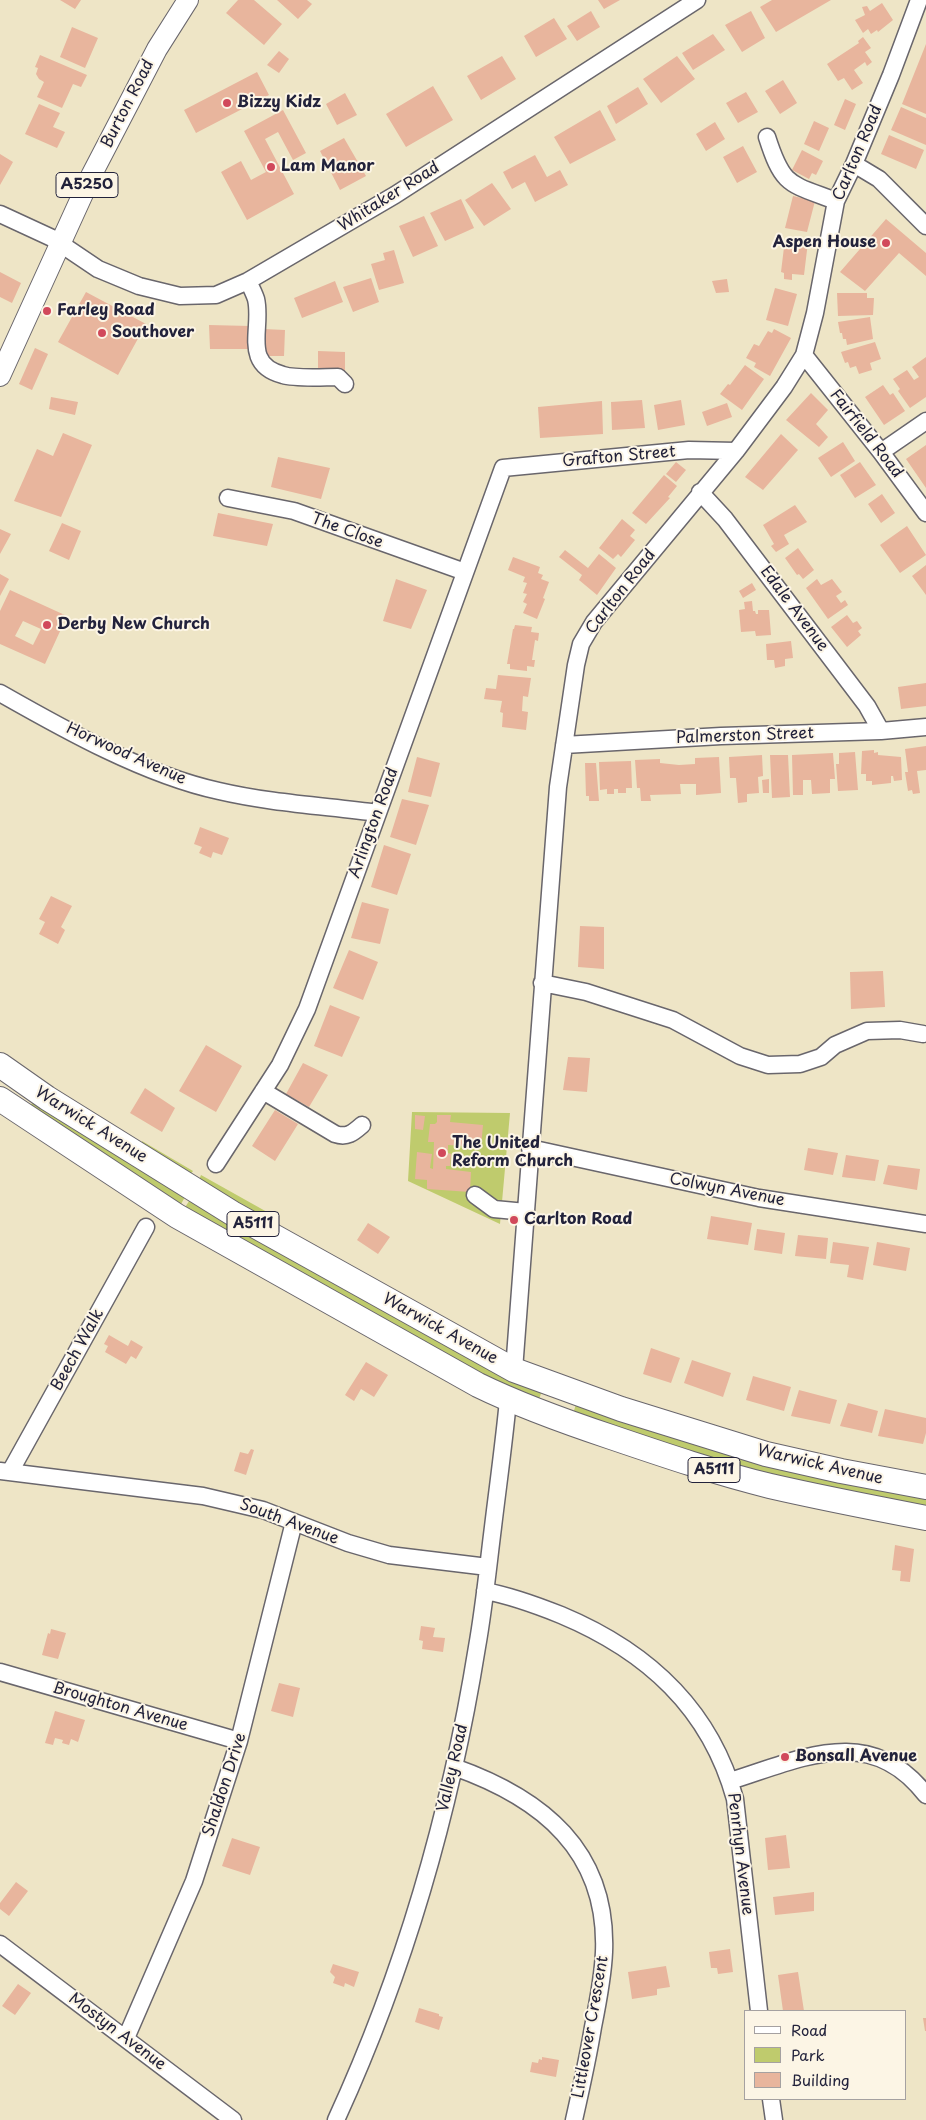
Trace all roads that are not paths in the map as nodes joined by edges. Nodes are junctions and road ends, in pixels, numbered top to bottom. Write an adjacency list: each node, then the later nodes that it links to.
1 (188, 0): 9 (main road, Burton Road / A5250)
2 (697, 0): 10 (street, Whitaker Road)
3 (920, 0): 5 (street, Carlton Road)
4 (767, 137): 6 (street)
5 (854, 164): 6 (street, Carlton Road); 8 (street)
6 (836, 201): 11 (street, Carlton Road)
7 (0, 214): 9 (street)
8 (926, 226)
9 (61, 245): 10 (street, Whitaker Road); 12 (main road, Burton Road / A5250)
10 (248, 281): 13 (street)
11 (804, 355): 15 (street, Carlton Road); 16 (street, Fairfield Road)
12 (0, 376)
13 (345, 384)
14 (926, 421): 16 (street)
15 (736, 451): 17 (street, Grafton Street); 18 (street, Carlton Road)
16 (881, 452): 20 (street, Fairfield Road)
17 (503, 468): 21 (street, Arlington Road)
18 (700, 492): 24 (street, Edale Avenue); 25 (street, Carlton Road)
19 (228, 498): 21 (street, The Close)
20 (926, 513)
21 (465, 572): 26 (street, Arlington Road)
22 (0, 693): 26 (street, Horwood Avenue)
23 (926, 727): 24 (street, Palmerston Street)
24 (881, 731): 25 (street, Palmerston Street)
25 (564, 745): 27 (street, Carlton Road)
26 (378, 813): 30 (street, Arlington Road)
27 (542, 983): 28 (street); 33 (street, Carlton Road)
28 (924, 1036)
29 (0, 1065): 39 (highway, Warwick Avenue / A5111)
30 (263, 1091): 32 (street); 34 (street, Arlington Road)
31 (0, 1098): 40 (highway, Warwick Avenue / A5111)
32 (362, 1125)
33 (530, 1148): 36 (street, Carlton Road); 37 (street, Colwyn Avenue)
34 (216, 1164)
35 (475, 1195): 36 (street)
36 (526, 1212): 39 (street, Carlton Road)
37 (926, 1224)
38 (146, 1227): 41 (street, Beech Walk)
39 (514, 1370): 42 (highway, Warwick Avenue / A5111)
40 (508, 1400): 43 (highway, Warwick Avenue / A5111); 45 (street, Valley Road)
41 (5, 1472): 44 (street, South Avenue)
42 (926, 1487)
43 (926, 1518)
44 (294, 1522): 45 (street, South Avenue); 48 (street, Shaldon Drive)
45 (488, 1567): 46 (street, Valley Road)
46 (485, 1591): 49 (street, Valley Road); 50 (street, Penrhyn Avenue)
47 (0, 1672): 48 (street, Broughton Avenue)
48 (240, 1741): 54 (street, Shaldon Drive)
49 (454, 1767): 57 (street, Valley Road); 58 (street, Littleover Crescent)
50 (730, 1780): 51 (street); 53 (street, Penrhyn Avenue)
51 (926, 1795)
52 (0, 1944): 54 (street, Mostyn Avenue)
53 (759, 2010)
54 (126, 2038): 56 (street, Mostyn Avenue)
55 (771, 2100): 59 (street)
56 (233, 2120)
57 (336, 2120)
58 (574, 2120)
59 (774, 2120)

